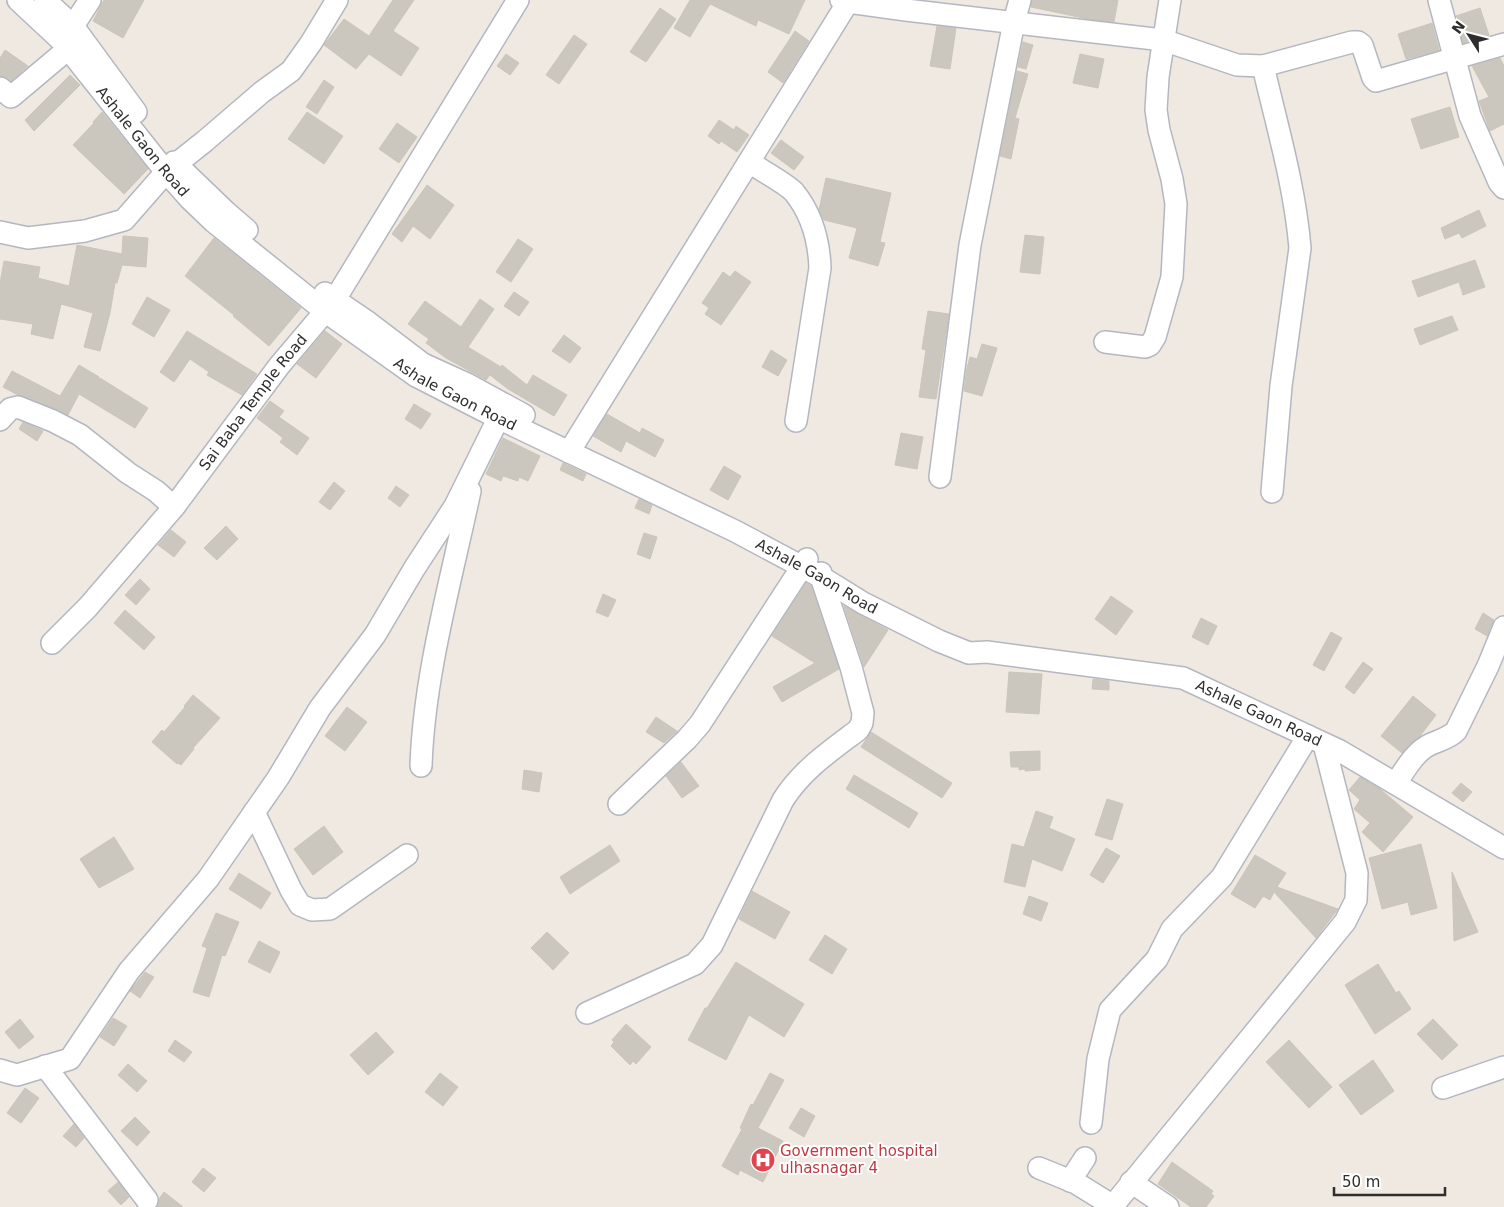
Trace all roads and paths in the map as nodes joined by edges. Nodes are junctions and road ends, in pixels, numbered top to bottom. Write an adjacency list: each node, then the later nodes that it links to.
1 (18, 0): 16 (street, Ashale Gaon Road)
2 (45, 0): 13 (street, Ashale Gaon Road)
3 (90, 0): 13 (street)
4 (337, 0): 21 (street)
5 (518, 0): 24 (street, Sai Baba Temple Road)
6 (1020, 0): 12 (street)
7 (1170, 0): 14 (street)
8 (1439, 0): 17 (street)
9 (845, 1): 10 (street); 20 (street)
10 (908, 5): 11 (street)
11 (976, 9): 12 (street)
12 (1014, 22): 14 (street); 31 (street)
13 (73, 26): 21 (street, Ashale Gaon Road)
14 (1162, 40): 18 (street); 25 (street)
15 (1504, 44): 17 (street)
16 (68, 49): 19 (street); 21 (street, Ashale Gaon Road)
17 (1454, 59): 18 (street); 22 (street)
18 (1263, 66): 32 (street)
19 (4, 98)
20 (748, 162): 28 (street); 29 (street)
21 (171, 168): 23 (street); 24 (street, Ashale Gaon Road)
22 (1504, 188)
23 (0, 232)
24 (330, 306): 26 (street, Ashale Gaon Road); 33 (street, Sai Baba Temple Road)
25 (1105, 342)
26 (502, 412): 29 (street, Ashale Gaon Road); 30 (street)
27 (0, 420): 33 (street)
28 (796, 421)
29 (572, 447): 34 (street, Ashale Gaon Road)
30 (476, 462): 38 (street); 41 (street)
31 (940, 477)
32 (1272, 492)
33 (174, 507): 36 (street, Sai Baba Temple Road)
34 (813, 568): 37 (street, Ashale Gaon Road); 40 (street); 44 (street)
35 (1504, 627): 39 (street)
36 (52, 642)
37 (1316, 740): 39 (street, Ashale Gaon Road); 49 (street); 53 (street)
38 (421, 766)
39 (1396, 783): 42 (street, Ashale Gaon Road)
40 (619, 804)
41 (254, 812): 43 (street); 45 (street)
42 (1504, 848)
43 (407, 855)
44 (587, 1013)
45 (45, 1066): 47 (street); 54 (street)
46 (1504, 1067): 48 (street)
47 (0, 1070)
48 (1444, 1088)
49 (1091, 1123)
50 (1084, 1158): 52 (street)
51 (1039, 1168): 52 (street)
52 (1070, 1181): 55 (street)
53 (1131, 1182): 55 (street); 56 (street)
54 (147, 1200)
55 (1112, 1207)
56 (1168, 1207)

